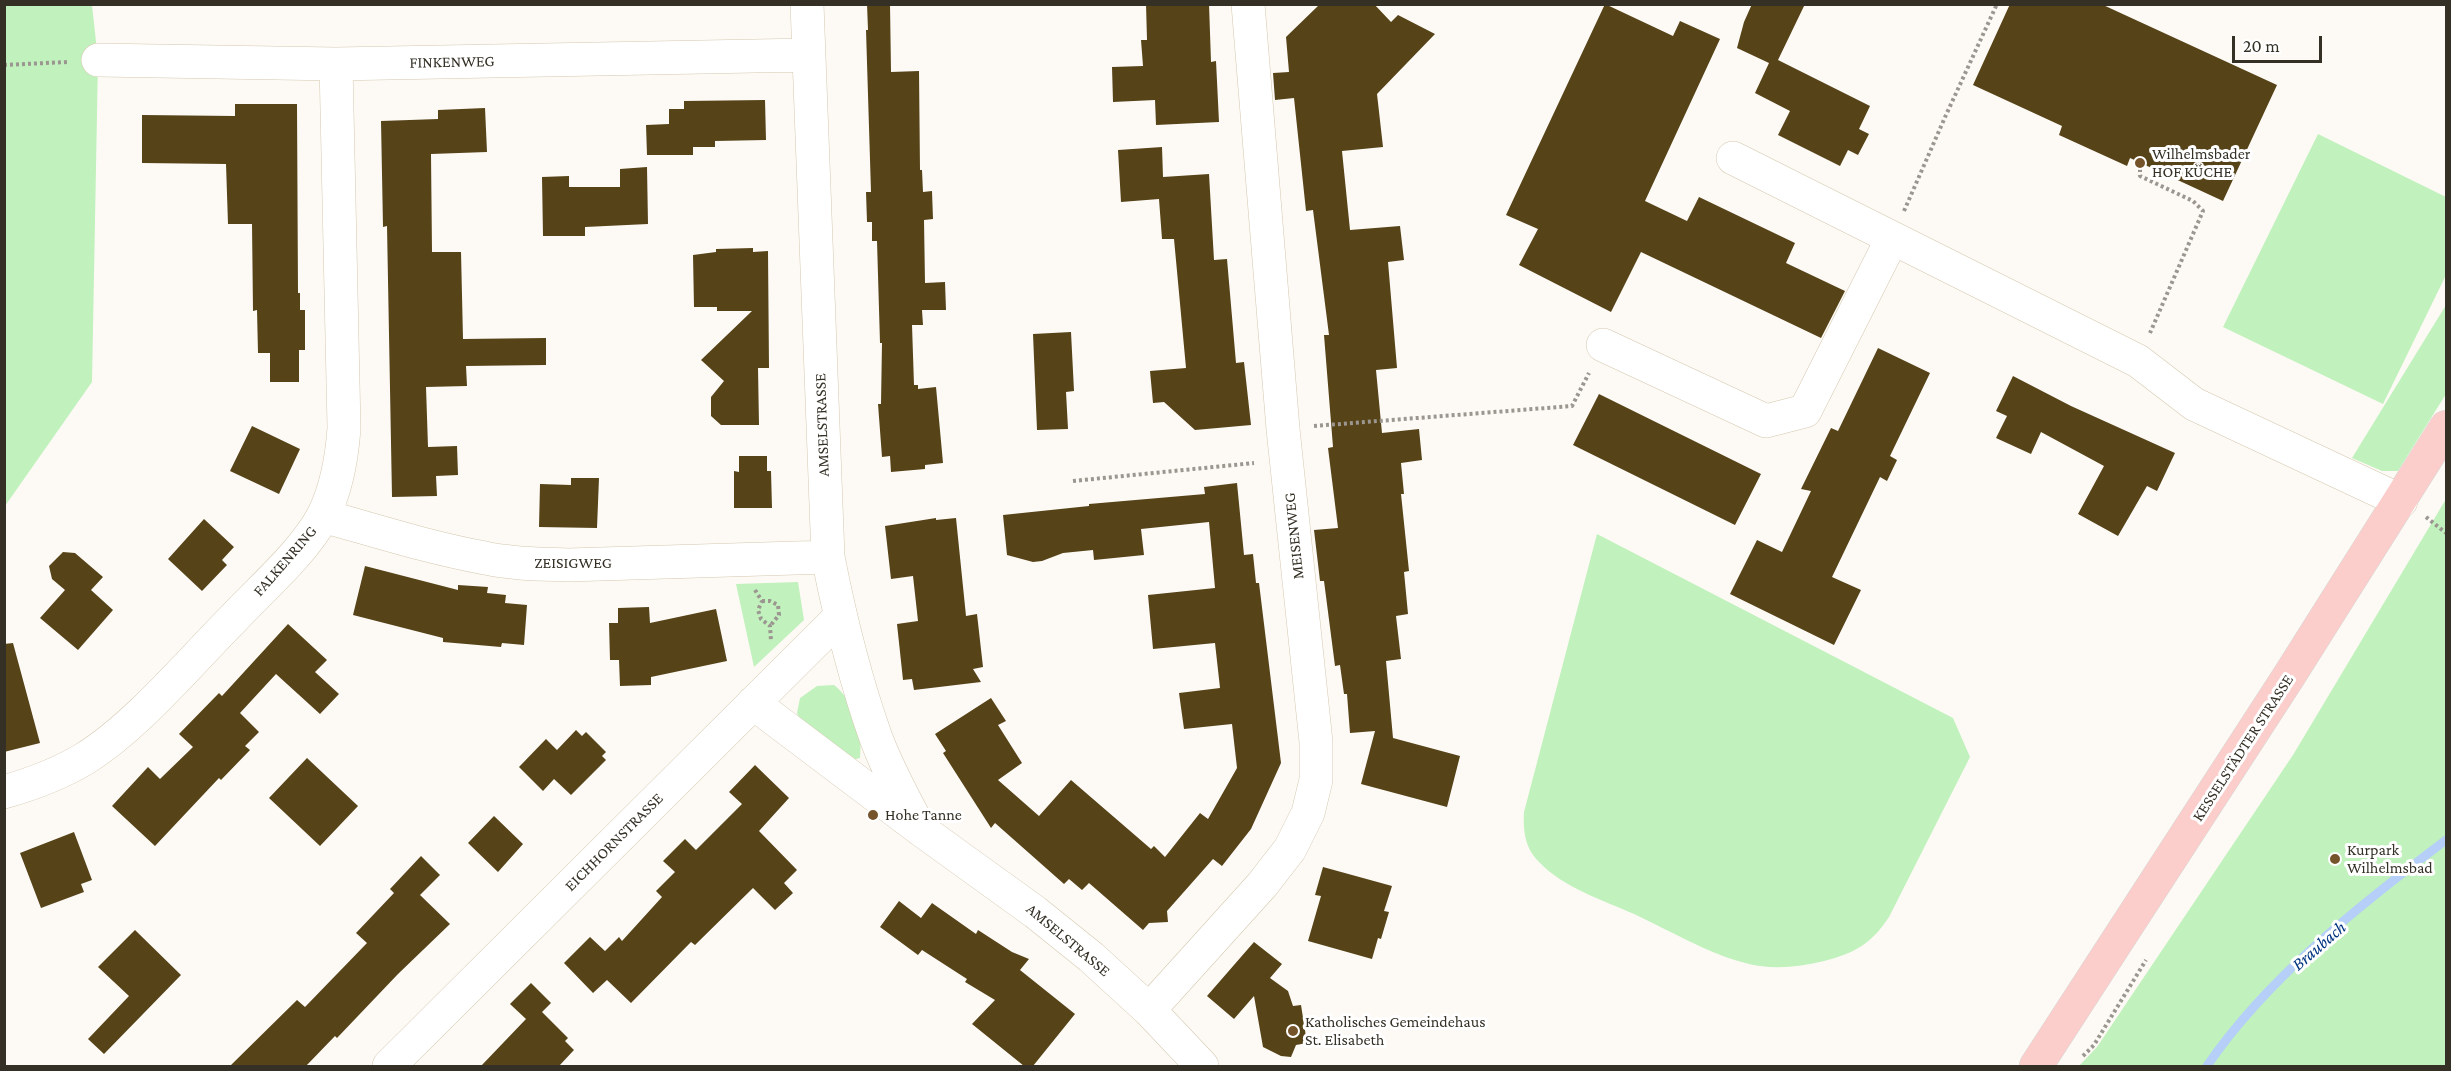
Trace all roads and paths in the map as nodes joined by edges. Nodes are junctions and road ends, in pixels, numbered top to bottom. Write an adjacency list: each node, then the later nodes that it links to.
1 (807, 4): 4 (street, AMSELSTRASSE)
2 (1248, 4): 14 (street, MEISENWEG)
3 (1997, 4): 10 (path)
4 (807, 55): 6 (street, FINKENWEG); 19 (street, AMSELSTRASSE)
5 (98, 60): 6 (street, FINKENWEG); 7 (path)
6 (336, 64): 17 (street, FALKENRING)
7 (4, 65)
8 (1733, 158): 10 (street)
9 (2140, 163): 12 (path)
10 (1892, 239): 11 (street); 12 (street)
11 (1602, 345): 14 (path)
12 (2138, 361): 16 (street)
13 (2446, 427): 16 (main road, KESSELSTÄDTER STRASSE)
14 (1285, 445): 15 (path); 27 (street, MEISENWEG)
15 (1073, 481)
16 (2410, 506): 18 (path); 30 (main road, KESSELSTÄDTER STRASSE)
17 (323, 516): 20 (street, ZEISIGWEG); 25 (street, FALKENRING)
18 (2446, 533)
19 (828, 557): 20 (street, ZEISIGWEG); 22 (street, AMSELSTRASSE)
20 (730, 560): 21 (path)
21 (762, 601): 23 (path); 23 (path)
22 (840, 617): 24 (street, EICHHORNSTRASSE); 26 (street, AMSELSTRASSE)
23 (770, 626): 24 (path)
24 (764, 692): 26 (street, AMSELSTRASSE); 28 (street, EICHHORNSTRASSE)
25 (4, 792)
26 (920, 829): 27 (street, AMSELSTRASSE)
27 (1149, 1010): 29 (street, AMSELSTRASSE)
28 (389, 1066)
29 (1202, 1066)
30 (2036, 1066)

